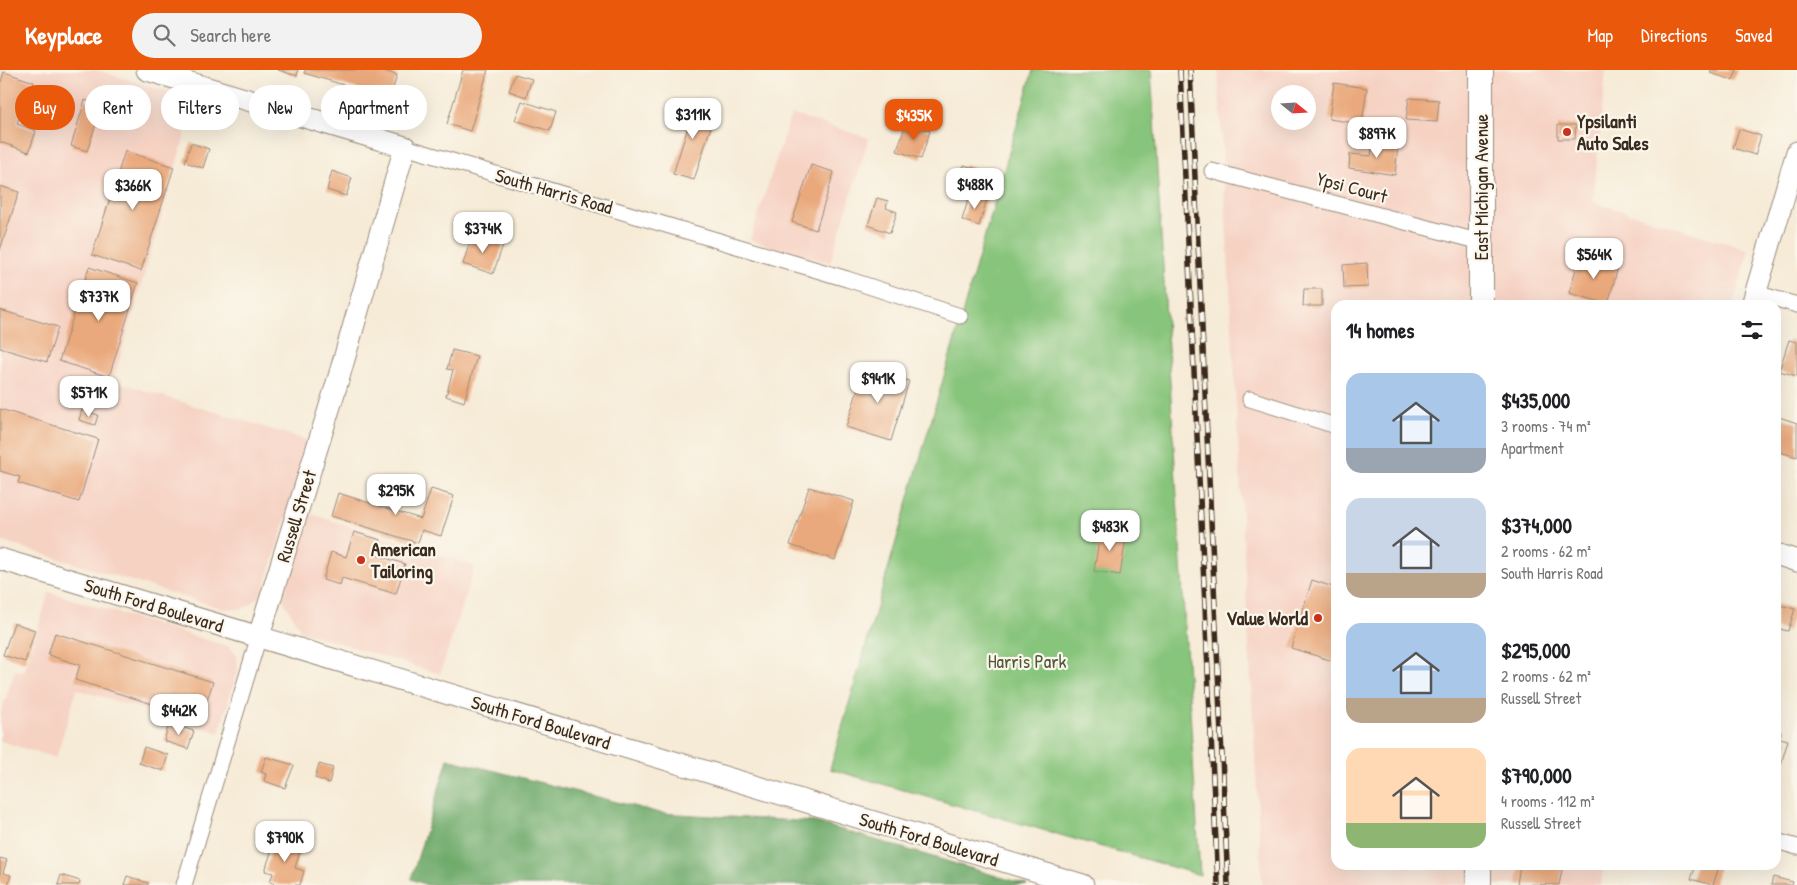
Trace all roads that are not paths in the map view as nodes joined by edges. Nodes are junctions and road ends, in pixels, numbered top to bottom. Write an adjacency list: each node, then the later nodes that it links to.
1 (147, 70): 3 (main road, South Harris Road)
2 (1481, 70): 7 (main road, East Michigan Avenue)
3 (175, 74): 4 (main road, South Harris Road)
4 (405, 147): 12 (street, South Harris Road); 18 (main road, Russell Street)
5 (1797, 152): 8 (main road)
6 (1212, 171): 7 (street, Ypsi Court)
7 (1481, 242): 9 (main road, East Michigan Avenue)
8 (1754, 299)
9 (1481, 300)
10 (1781, 303): 11 (street)
11 (1797, 306)
12 (960, 316)
13 (1250, 399): 14 (street)
14 (1331, 424)
15 (1781, 556): 17 (main road)
16 (0, 559): 18 (main road, South Ford Boulevard)
17 (1797, 561)
18 (259, 636): 22 (street, Russell Street); 23 (main road, South Ford Boulevard)
19 (1781, 842): 20 (street)
20 (1797, 847)
21 (1479, 870): 24 (main road)
22 (184, 885)
23 (1083, 885)
24 (1479, 885)

